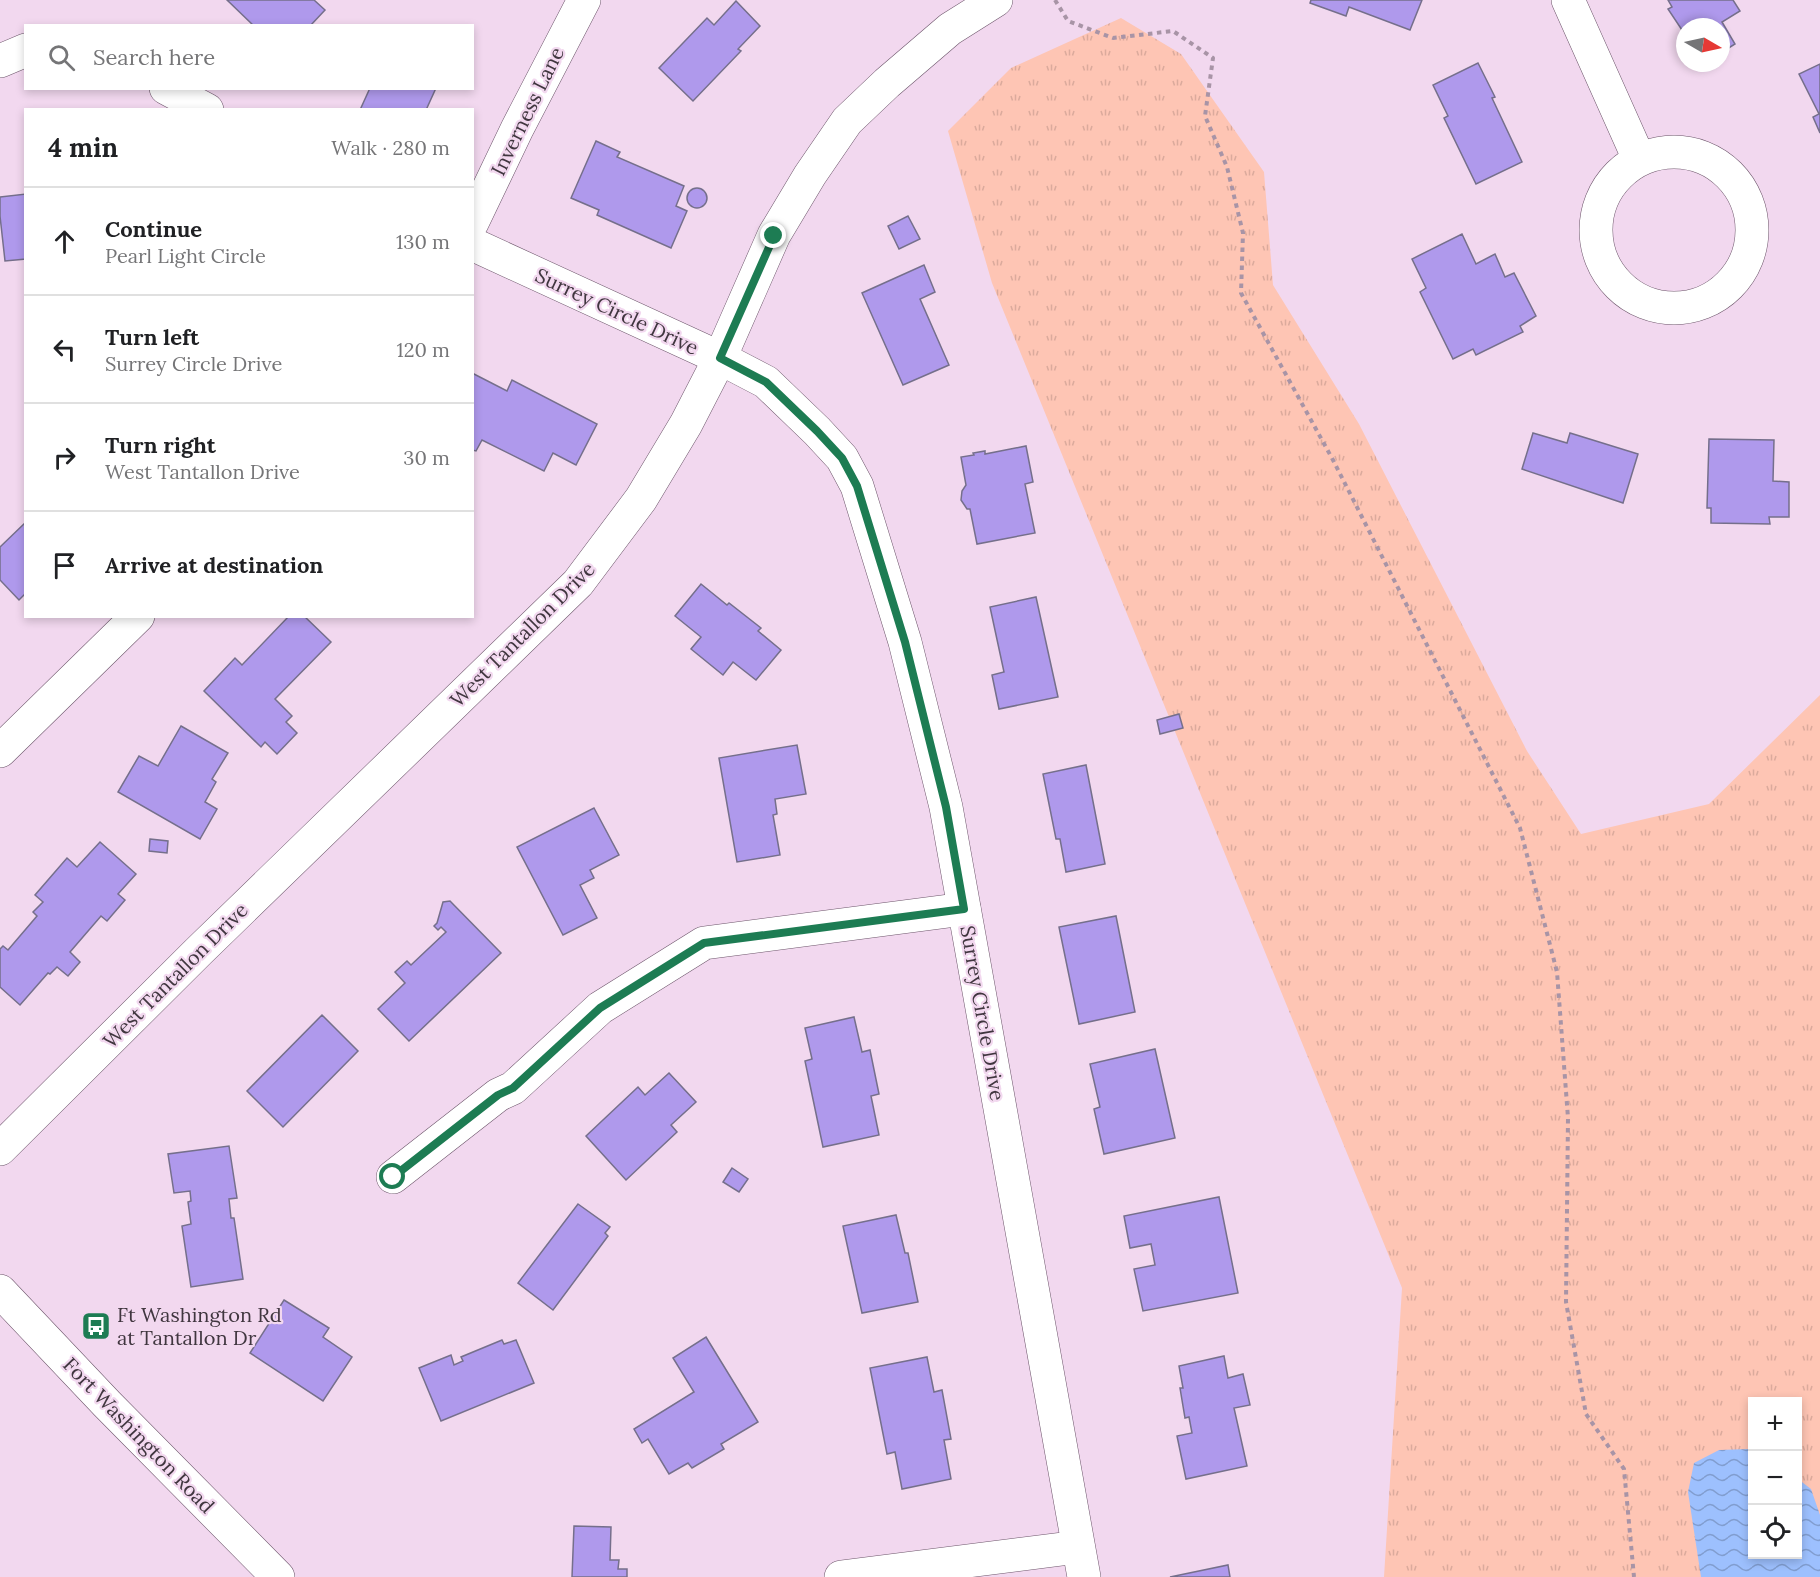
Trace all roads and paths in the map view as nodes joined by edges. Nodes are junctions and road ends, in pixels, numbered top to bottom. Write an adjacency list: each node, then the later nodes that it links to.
1 (584, 0): 10 (street, Inverness Lane)
2 (996, 0): 12 (street, West Tantallon Drive)
3 (1055, 0): 22 (path)
4 (1568, 0): 9 (street)
5 (24, 51): 6 (street)
6 (0, 61)
7 (170, 90): 8 (street)
8 (203, 108)
9 (1639, 159): 9 (street)
10 (474, 219)
11 (474, 245): 12 (street, Surrey Circle Drive)
12 (720, 358): 15 (street, Surrey Circle Drive); 16 (street, West Tantallon Drive)
13 (136, 618): 14 (street)
14 (0, 751)
15 (964, 909): 17 (street); 19 (street, Surrey Circle Drive)
16 (0, 1149)
17 (393, 1177)
18 (0, 1291): 20 (street, Fort Washington Road)
19 (1081, 1562): 21 (street)
20 (278, 1577)
21 (841, 1577)
22 (1634, 1577)

